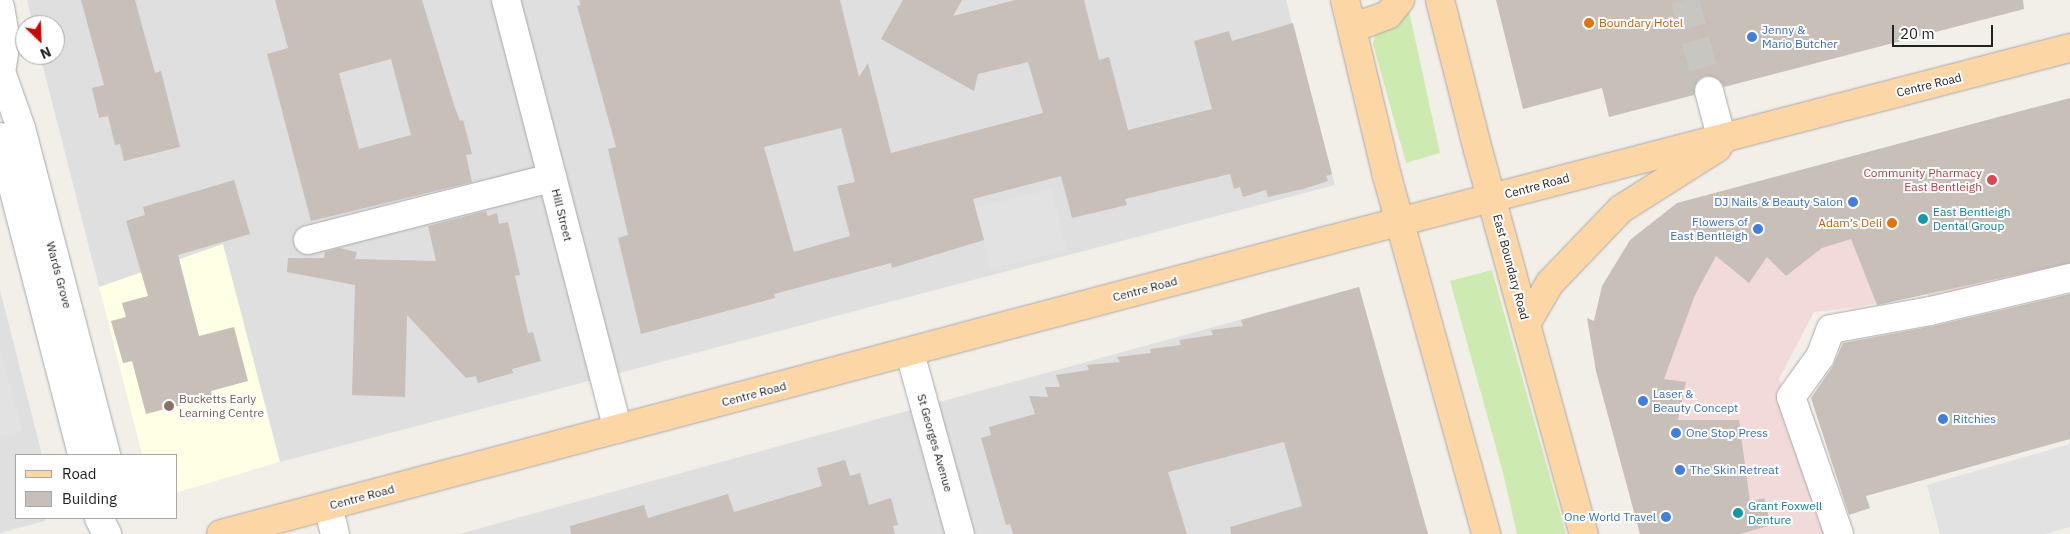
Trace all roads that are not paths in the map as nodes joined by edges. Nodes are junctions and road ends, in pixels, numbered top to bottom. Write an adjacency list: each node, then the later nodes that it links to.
1 (506, 0): 11 (street, Hill Street)
2 (1400, 0): 5 (main road)
3 (1440, 0): 12 (main road, East Boundary Road)
4 (0, 7): 7 (street)
5 (1348, 11): 13 (main road)
6 (2070, 48): 10 (main road, Centre Road)
7 (3, 86): 20 (street, Wards Grove)
8 (1709, 91): 10 (street)
9 (0, 137): 19 (street, Wards Grove)
10 (1730, 137): 12 (main road, Centre Road); 16 (main road)
11 (552, 178): 14 (street); 18 (street, Hill Street)
12 (1492, 198): 13 (main road, Centre Road); 16 (main road, East Boundary Road)
13 (1400, 222): 17 (main road, Centre Road); 29 (main road)
14 (308, 240)
15 (2070, 278): 31 (street)
16 (1526, 324): 30 (main road, East Boundary Road)
17 (910, 353): 18 (main road, Centre Road); 28 (street, St Georges Avenue)
18 (618, 429): 21 (main road, Centre Road)
19 (82, 454)
20 (106, 454)
21 (328, 506): 26 (main road, Centre Road); 27 (street)
22 (100, 519): 24 (street)
23 (120, 519): 25 (street)
24 (107, 534)
25 (120, 534)
26 (221, 534)
27 (335, 534)
28 (960, 534)
29 (1486, 534)
30 (1584, 534)
31 (1839, 534)

